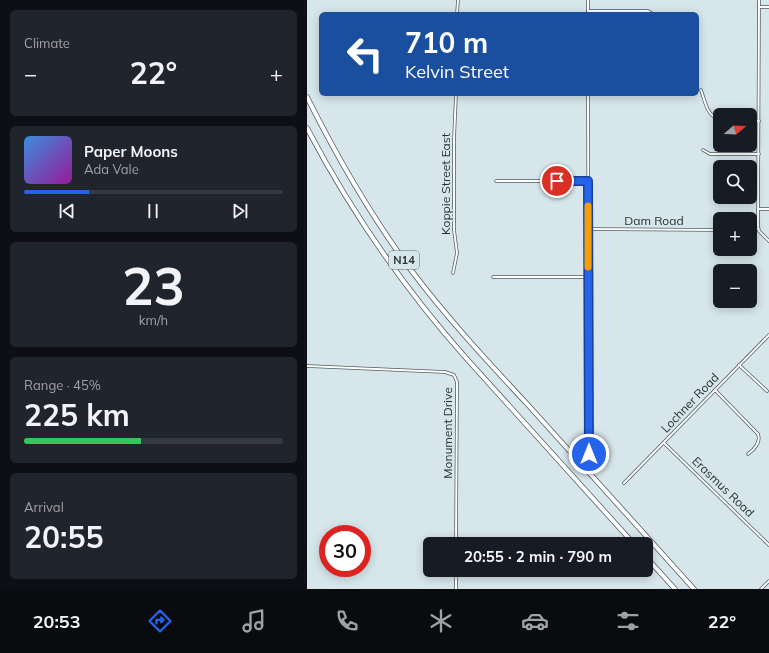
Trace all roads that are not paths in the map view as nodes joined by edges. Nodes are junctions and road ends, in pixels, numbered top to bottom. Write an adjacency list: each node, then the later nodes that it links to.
1 (458, 0): 7 (street)
2 (588, 0): 6 (street)
3 (759, 0): 5 (street)
4 (769, 7): 5 (street)
5 (759, 8): 14 (street)
6 (588, 11): 8 (street)
7 (457, 12)
8 (650, 12)
9 (701, 90): 13 (street)
10 (456, 96): 26 (street, Koppie Street East)
11 (588, 96): 19 (street)
12 (307, 97): 46 (highway, N14)
13 (713, 116)
14 (759, 121): 17 (street)
15 (307, 128): 39 (highway, N14)
16 (703, 150): 17 (street)
17 (759, 154): 20 (street)
18 (495, 181): 19 (street)
19 (588, 181): 22 (street)
20 (758, 209): 21 (street); 23 (street)
21 (769, 209)
22 (588, 229): 24 (street, Dam Road); 28 (street)
23 (758, 229): 25 (street)
24 (713, 230)
25 (769, 241)
26 (453, 273)
27 (493, 277): 28 (street)
28 (588, 277): 35 (street)
29 (769, 335): 30 (street, Lochner Road)
30 (739, 365): 32 (street, Lochner Road); 33 (street)
31 (307, 366): 38 (street, Monument Drive)
32 (715, 390): 34 (street, Lochner Road); 36 (street)
33 (767, 391)
34 (664, 443): 37 (street, Lochner Road); 40 (street, Erasmus Road)
35 (589, 454)
36 (748, 454)
37 (624, 483)
38 (456, 537)
39 (628, 537)
40 (769, 545)
41 (653, 565): 45 (highway)
42 (456, 577): 44 (street)
43 (769, 581): 47 (street)
44 (456, 589)
45 (675, 589)
46 (695, 589)
47 (761, 589)

